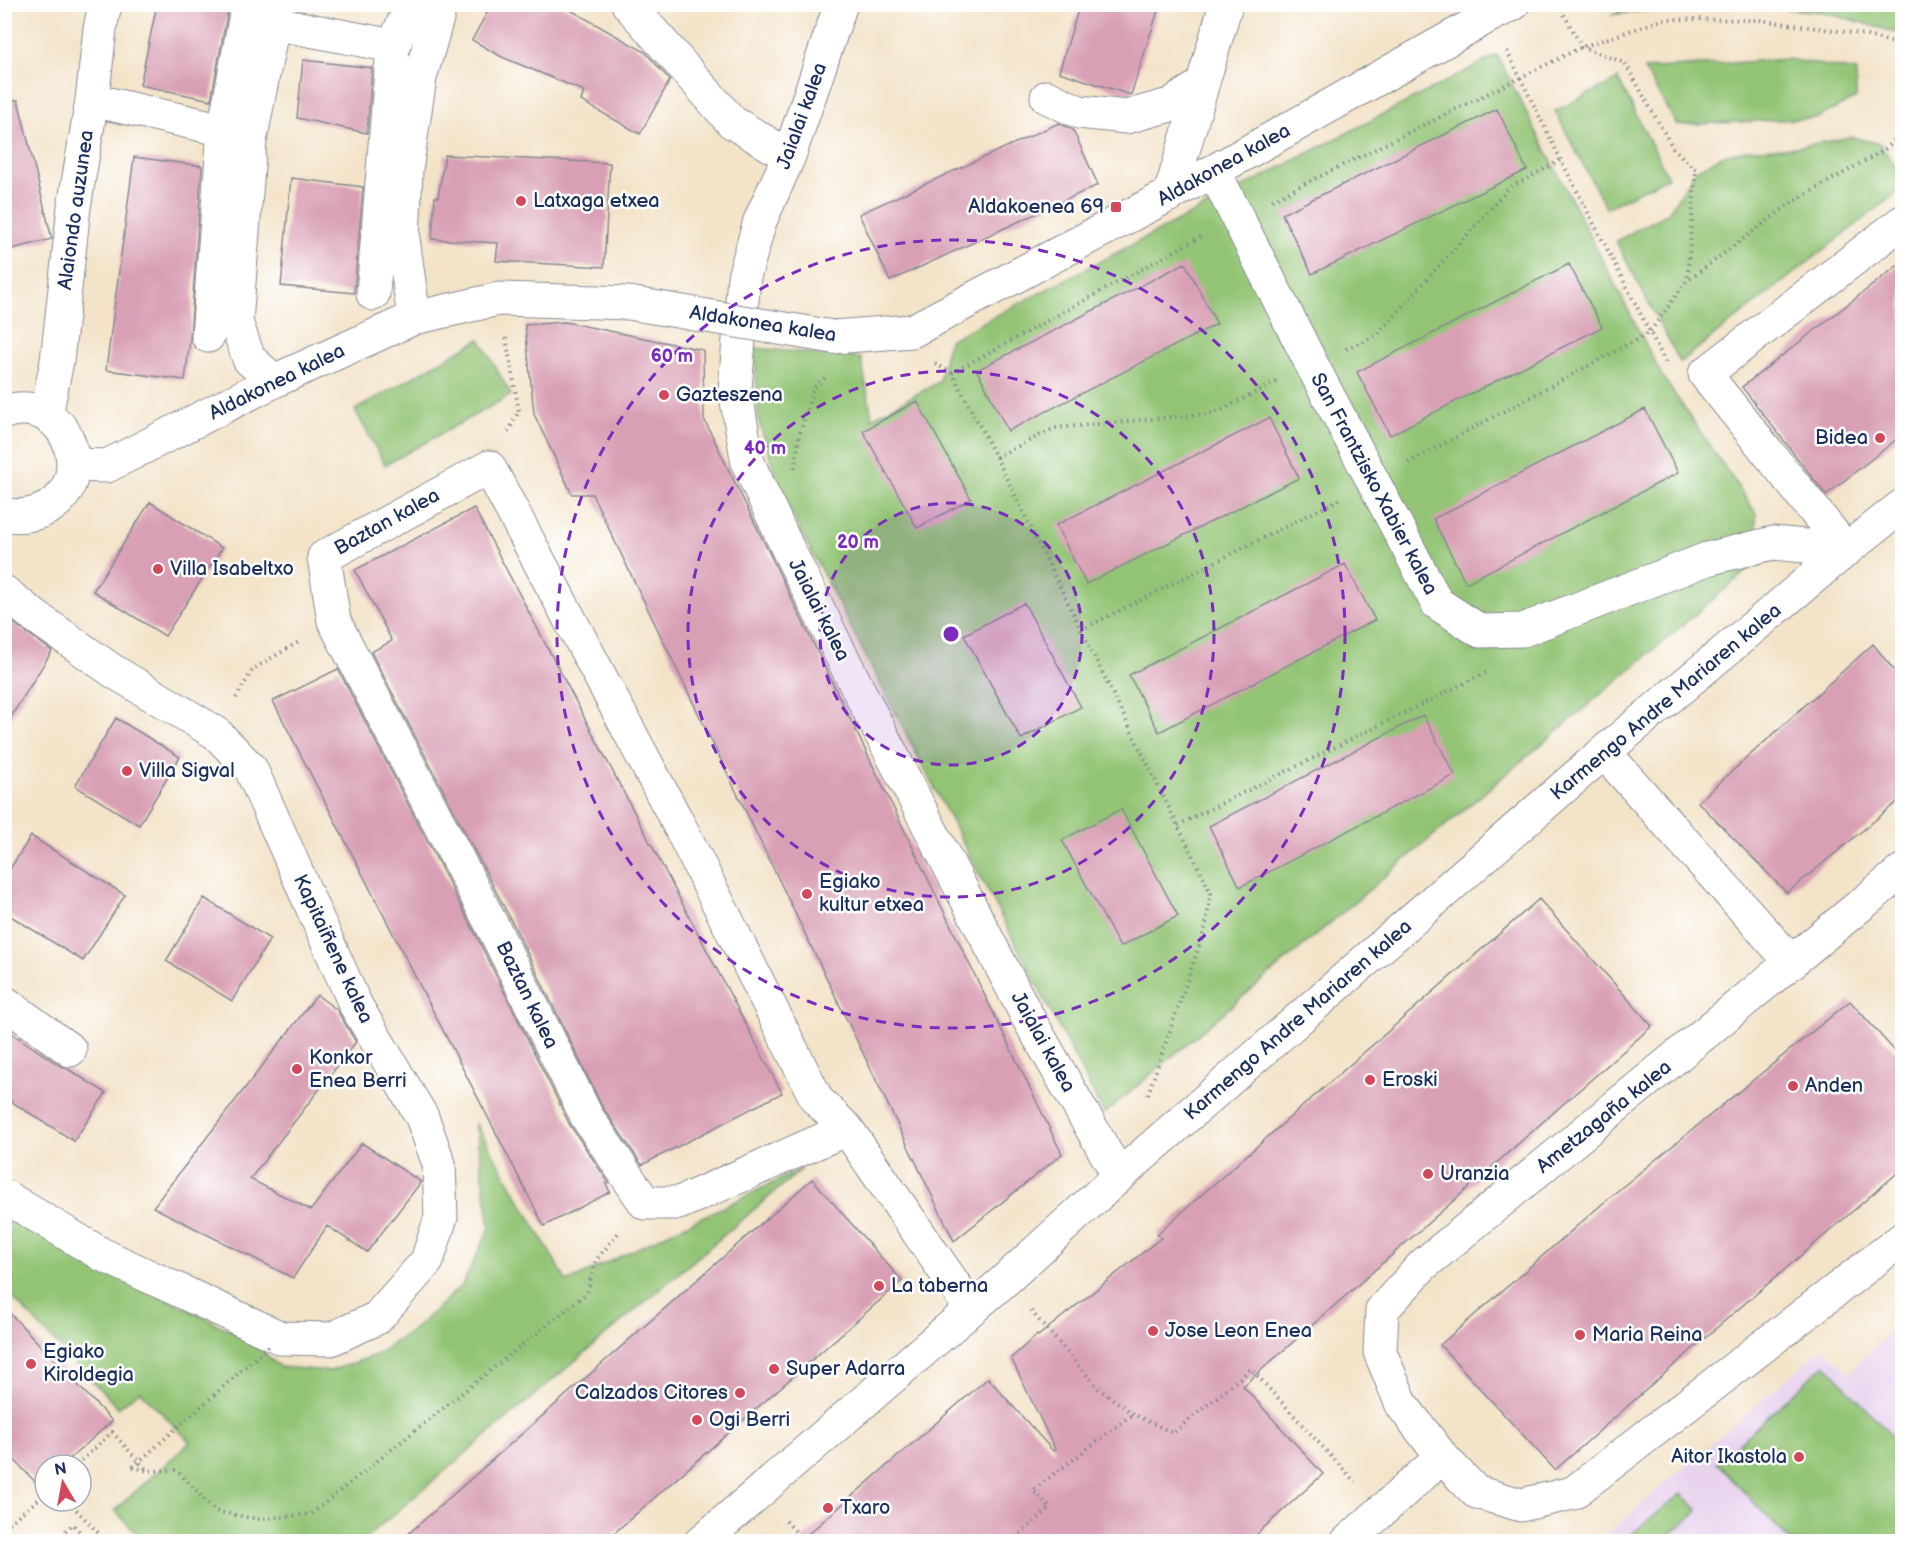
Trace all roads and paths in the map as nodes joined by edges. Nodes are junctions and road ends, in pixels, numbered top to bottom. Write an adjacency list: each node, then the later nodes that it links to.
1 (105, 4): 16 (street, Alaiondo auzunea)
2 (412, 4): 11 (street)
3 (441, 4): 27 (street)
4 (628, 4): 19 (street)
5 (841, 4): 19 (street, Jaialai kalea)
6 (1226, 4): 14 (street)
7 (1558, 4): 12 (path)
8 (1501, 10): 13 (path); 20 (street, Aldakonea kalea)
9 (266, 11): 11 (street); 17 (street); 34 (street)
10 (1902, 45): 12 (path)
11 (393, 46): 25 (street)
12 (1582, 47): 13 (path); 24 (path)
13 (1521, 77): 22 (path); 28 (path)
14 (1201, 85): 15 (street); 21 (street)
15 (1047, 97)
16 (92, 100): 17 (street); 36 (street, Alaiondo auzunea)
17 (224, 130): 30 (street)
18 (1902, 133): 24 (path)
19 (789, 156): 57 (street, Jaialai kalea)
20 (1214, 171): 21 (street, Aldakonea kalea); 22 (street, San Frantzisko Xabier kalea)
21 (1170, 195): 29 (street, Aldakonea kalea)
22 (1238, 217): 33 (path); 40 (street, San Frantzisko Xabier kalea)
23 (1902, 222): 43 (street)
24 (1686, 282): 28 (path)
25 (373, 294)
26 (499, 299): 27 (street, Aldakonea kalea); 29 (street, Aldakonea kalea, bridge); 38 (path)
27 (414, 318): 34 (street, Aldakonea kalea)
28 (1649, 333): 31 (path); 40 (path)
29 (880, 334): 33 (path)
30 (208, 336)
31 (1670, 370)
32 (830, 373): 39 (path)
33 (952, 373): 46 (path)
34 (274, 381): 37 (street, Aldakonea kalea)
35 (4, 412): 36 (street)
36 (46, 415): 37 (street)
37 (74, 465): 42 (street)
38 (489, 467): 45 (street, Baztan kalea); 56 (street)
39 (795, 471)
40 (1374, 481): 46 (path); 47 (street, San Frantzisko Xabier kalea)
41 (1902, 506): 43 (street, Karmengo Andre Mariaren kalea)
42 (4, 514)
43 (1846, 550): 47 (street, San Frantzisko Xabier kalea); 49 (street, Karmengo Andre Mariaren kalea)
44 (4, 592): 48 (street, Kapitaiñene kalea)
45 (334, 621): 48 (path); 59 (street, Baztan kalea)
46 (1081, 630): 50 (path)
47 (1523, 630): 50 (path)
48 (216, 733): 58 (street, Kapitaiñene kalea)
49 (1604, 752): 52 (street); 57 (street, Karmengo Andre Mariaren kalea)
50 (1178, 825): 55 (path)
51 (1902, 871): 52 (street, Ametzagaña kalea)
52 (1792, 963): 66 (street, Ametzagaña kalea)
53 (4, 1002): 54 (street)
54 (70, 1050)
55 (1146, 1098)
56 (847, 1129): 59 (street); 62 (street)
57 (1119, 1176): 61 (street, Karmengo Andre Mariaren kalea)
58 (4, 1196)
59 (645, 1203): 67 (path)
60 (1902, 1239): 66 (street, Ametzagaña kalea)
61 (1004, 1281): 62 (street, Karmengo Andre Mariaren kalea); 64 (path)
62 (970, 1309): 77 (street, Karmengo Andre Mariaren kalea)
63 (268, 1346): 67 (path, bridge)
64 (1133, 1414): 69 (path); 78 (path)
65 (90, 1453): 67 (path)
66 (1442, 1457): 69 (street)
67 (148, 1471)
68 (33, 1504): 71 (path)
69 (1381, 1511): 79 (street)
70 (79, 1513): 76 (path)
71 (4, 1527)
72 (61, 1535): 73 (path); 74 (path); 75 (path)
73 (32, 1542)
74 (64, 1542)
75 (89, 1542)
76 (107, 1542)
77 (701, 1542)
78 (1011, 1542)
79 (1347, 1542)

